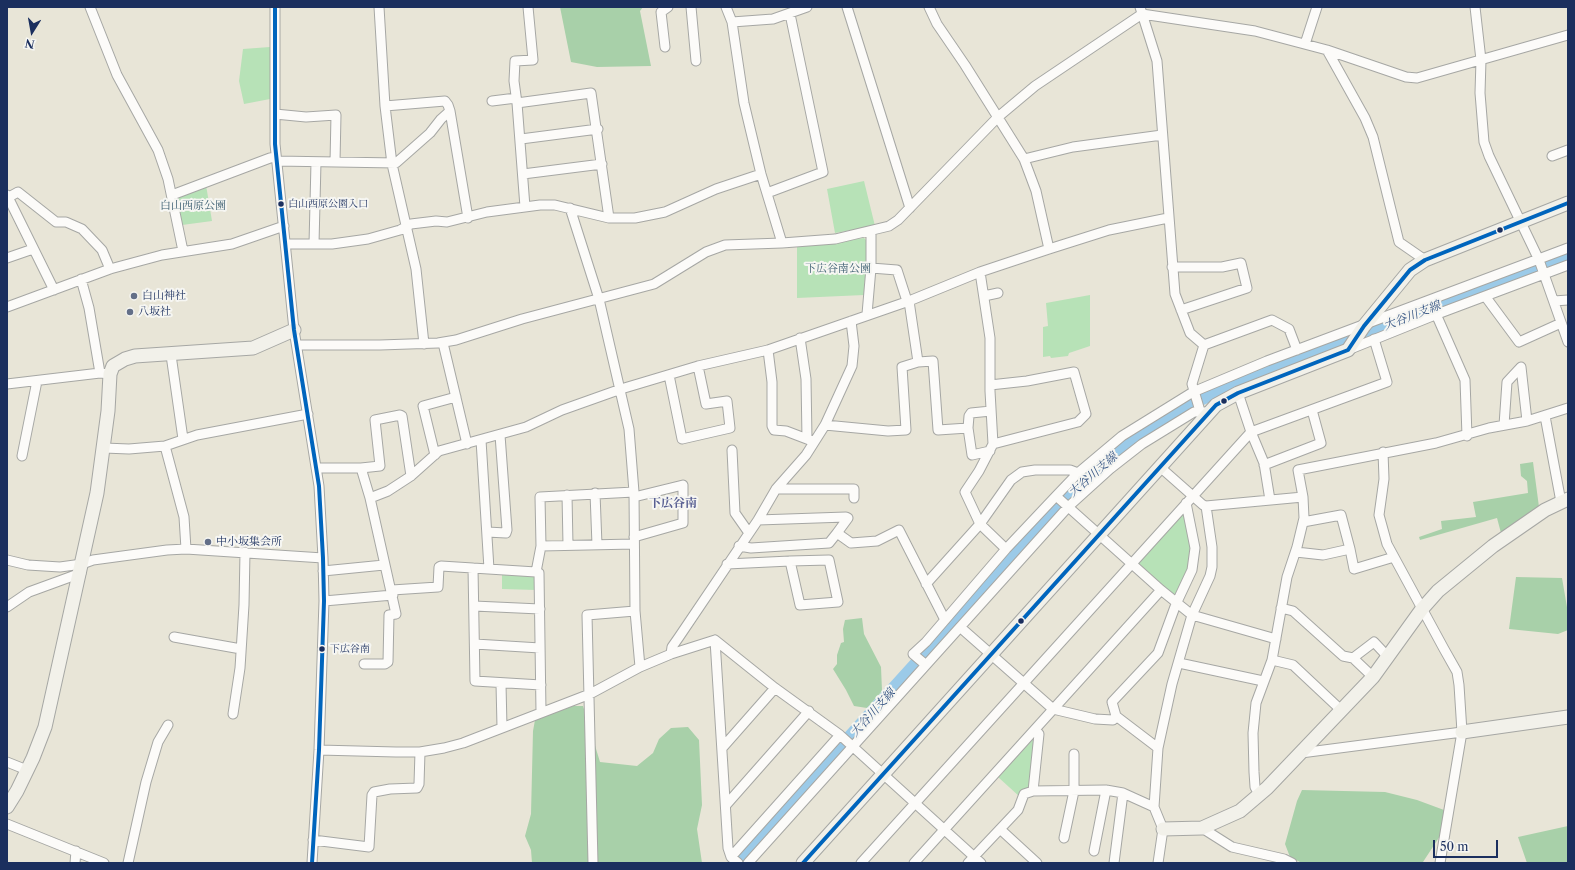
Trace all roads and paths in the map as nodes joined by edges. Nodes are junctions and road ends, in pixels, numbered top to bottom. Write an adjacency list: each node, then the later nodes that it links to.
1 (90, 7): 42 (street)
2 (275, 7): 26 (street)
3 (379, 7): 24 (street)
4 (528, 7): 23 (street)
5 (668, 7): 18 (street)
6 (691, 7): 21 (street)
7 (726, 7): 15 (street)
8 (807, 7): 14 (street)
9 (847, 7): 47 (street)
10 (929, 7): 27 (street)
11 (1317, 7): 17 (street)
12 (1475, 7): 20 (street)
13 (1141, 10): 17 (street); 27 (street); 29 (street)
14 (790, 14): 15 (street); 41 (street)
15 (732, 22): 40 (street)
16 (1568, 35): 20 (street)
17 (1305, 44): 19 (street)
18 (665, 47)
19 (1327, 50): 20 (street); 63 (street)
20 (1481, 60): 51 (street)
21 (696, 61)
22 (492, 101): 23 (street)
23 (516, 101): 28 (street); 30 (street)
24 (385, 106): 25 (street); 37 (street)
25 (450, 111): 37 (street); 48 (street)
26 (275, 114): 33 (street); 36 (street)
27 (998, 117): 34 (street); 47 (street)
28 (598, 130): 30 (street); 38 (street)
29 (1162, 135): 34 (street); 50 (street)
30 (521, 139): 39 (street)
31 (1568, 150): 32 (street)
32 (1552, 156)
33 (277, 159): 35 (street); 42 (street); 52 (street)
34 (1024, 159): 60 (street)
35 (316, 162): 36 (street); 57 (street)
36 (335, 162): 37 (street)
37 (392, 164): 53 (street)
38 (602, 164): 39 (street); 49 (street)
39 (524, 174): 45 (street)
40 (761, 174): 41 (street); 49 (street)
41 (767, 194): 55 (street)
42 (172, 195): 61 (street)
43 (8, 196): 59 (street); 68 (street)
44 (1568, 203): 51 (street)
45 (525, 207): 46 (street); 48 (street)
46 (570, 208): 49 (street); 76 (street)
47 (910, 208): 54 (street)
48 (468, 218): 53 (street)
49 (609, 218)
50 (1168, 218): 60 (street); 66 (street)
51 (1521, 223): 63 (street); 64 (street)
52 (284, 226): 56 (street); 61 (street)
53 (406, 226): 57 (street); 92 (street)
54 (871, 231): 55 (street); 67 (street)
55 (782, 243): 76 (street)
56 (286, 244): 57 (street); 87 (street)
57 (314, 244)
58 (1568, 248): 64 (street)
59 (33, 249): 62 (street); 72 (street)
60 (1049, 249): 69 (street)
61 (183, 251): 68 (street)
62 (7, 258)
63 (1425, 260): 85 (street)
64 (1539, 260): 70 (street); 85 (street)
65 (1568, 265): 70 (street)
66 (1172, 267): 81 (street); 81 (street)
67 (871, 268): 78 (street); 82 (street)
68 (110, 269): 71 (street)
69 (980, 272): 74 (street); 78 (street)
70 (1544, 274): 75 (street); 79 (street)
71 (81, 279): 72 (street); 101 (street)
72 (54, 290): 80 (street)
73 (998, 293): 74 (street)
74 (984, 296): 105 (street)
75 (1485, 296): 83 (street); 86 (street)
76 (598, 299): 91 (street); 106 (street)
77 (1568, 300): 79 (street)
78 (908, 301): 82 (street); 99 (street)
79 (1554, 301): 86 (street)
80 (7, 307)
81 (1181, 310): 94 (street)
82 (867, 314): 84 (street)
83 (1436, 314): 89 (street); 121 (street)
84 (851, 321): 88 (street); 116 (street)
85 (1364, 326): 96 (street); 97 (street)
86 (1564, 328): 90 (street)
87 (294, 330): 93 (street); 98 (street)
88 (800, 338): 95 (street); 124 (street)
89 (1374, 339): 97 (street); 111 (street)
90 (1568, 342)
91 (443, 343): 92 (street); 108 (street)
92 (424, 344): 93 (street)
93 (297, 345): 113 (street)
94 (1204, 345): 96 (street); 109 (street)
95 (768, 350): 100 (street); 124 (street)
96 (1297, 350): 109 (street)
97 (1348, 350): 107 (street)
98 (171, 355): 101 (street); 122 (street)
99 (918, 362): 116 (street); 118 (street)
100 (698, 366): 102 (street); 102 (street)
101 (105, 373): 103 (street); 128 (street)
102 (669, 375): 106 (street)
103 (37, 381): 104 (street); 132 (street)
104 (7, 384)
105 (990, 385): 112 (street); 127 (street)
106 (620, 389): 120 (street); 141 (street)
107 (1238, 392): 109 (street); 119 (street)
108 (456, 397): 125 (street); 131 (street)
109 (1199, 403): 134 (street); 137 (street); 148 (street)
110 (1568, 408): 114 (street)
111 (1312, 410): 119 (street); 133 (street)
112 (991, 411): 118 (street); 127 (street)
113 (308, 414): 122 (street); 135 (street)
114 (1545, 416): 115 (street); 149 (street)
115 (1527, 421): 117 (street); 117 (street)
116 (825, 425): 124 (street)
117 (1504, 425): 121 (street)
118 (968, 428): 127 (street)
119 (1250, 432): 133 (street); 146 (street)
120 (500, 435): 123 (street); 154 (street)
121 (1467, 436): 130 (street)
122 (183, 440): 126 (street)
123 (480, 440): 125 (street); 154 (street)
124 (811, 441): 139 (street)
125 (467, 444): 131 (street)
126 (165, 446): 128 (street); 163 (street)
127 (991, 447): 153 (street)
128 (104, 448): 175 (street)
129 (732, 450): 155 (street)
130 (1383, 452): 143 (street); 168 (street)
131 (435, 455): 138 (street)
132 (22, 456)
133 (1264, 465): 147 (street)
134 (1160, 467): 146 (street); 157 (street)
135 (316, 468): 136 (street); 169 (street)
136 (361, 468): 138 (street); 144 (street)
137 (1078, 473): 148 (street); 153 (street)
138 (411, 476): 144 (street)
139 (776, 489): 145 (street); 151 (street)
140 (595, 494): 141 (street); 142 (street); 160 (street)
141 (634, 494): 158 (street); 158 (street)
142 (567, 495): 159 (street); 161 (street)
143 (1303, 497): 147 (street); 152 (street)
144 (370, 498): 172 (street)
145 (854, 498)
146 (1189, 499): 150 (street); 174 (street); 184 (street)
147 (1270, 500): 150 (street)
148 (1062, 501): 157 (street); 164 (street); 193 (street)
149 (1564, 501): 189 (street)
150 (1206, 506): 191 (street)
151 (758, 520): 155 (street); 156 (street)
152 (1303, 522): 165 (street); 167 (street)
153 (980, 524): 164 (street); 180 (street)
154 (487, 532): 177 (street)
155 (748, 533): 162 (street)
156 (837, 533): 162 (street); 180 (street)
157 (1100, 535): 174 (street); 201 (street)
158 (634, 540): 160 (street); 190 (street)
159 (568, 545): 160 (street); 161 (street)
160 (597, 545)
161 (541, 546): 179 (street)
162 (739, 546): 173 (street)
163 (186, 549): 166 (street); 175 (street)
164 (1006, 549): 192 (street)
165 (1350, 549): 167 (street); 168 (street)
166 (245, 552): 169 (street); 198 (street)
167 (1296, 552): 187 (street)
168 (1394, 557): 189 (street)
169 (323, 558): 178 (street)
170 (7, 560): 175 (street)
171 (790, 561): 171 (street); 173 (street)
172 (384, 564): 178 (street); 182 (street)
173 (727, 564): 200 (street)
174 (1131, 564): 181 (street); 211 (street)
175 (82, 568): 186 (street); 235 (street)
176 (473, 568): 177 (street); 182 (street); 185 (street)
177 (490, 569): 179 (street)
178 (323, 570): 183 (street)
179 (536, 572): 188 (street)
180 (926, 584): 192 (street)
181 (1161, 590): 184 (street); 216 (street)
182 (392, 592): 183 (street); 207 (street)
183 (324, 601): 230 (street)
184 (1176, 604): 191 (street); 221 (street)
185 (474, 606): 188 (street); 197 (street)
186 (7, 607)
187 (1281, 608): 195 (street); 203 (street)
188 (540, 609): 199 (street)
189 (1422, 609): 202 (street); 226 (street)
190 (635, 611): 208 (street); 215 (street)
191 (1192, 615): 195 (street); 206 (street)
192 (945, 620): 205 (street)
193 (960, 627): 201 (street); 205 (street)
194 (174, 637): 198 (street)
195 (1276, 639): 204 (street)
196 (716, 640): 200 (street); 214 (street); 228 (street)
197 (475, 644): 199 (street); 212 (street)
198 (241, 648): 220 (street)
199 (540, 648): 213 (street)
200 (671, 654): 208 (street)
201 (991, 654): 211 (street); 236 (street)
202 (1388, 657): 203 (street); 209 (street)
203 (1353, 658): 209 (street)
204 (1272, 660): 210 (street); 217 (street)
205 (921, 661): 227 (street)
206 (1179, 663): 210 (street); 229 (street)
207 (364, 664)
208 (640, 667): 215 (street)
209 (1373, 677): 217 (street)
210 (1263, 681): 241 (street)
211 (1023, 683): 216 (street); 242 (street)
212 (501, 684): 213 (street); 224 (street)
213 (541, 686): 219 (street)
214 (775, 688): 218 (street); 228 (street)
215 (590, 694): 219 (street); 261 (street)
216 (1053, 709): 221 (street); 225 (street)
217 (1341, 710): 232 (street)
218 (809, 711): 227 (street); 243 (street)
219 (541, 712): 224 (street)
220 (233, 714)
221 (1116, 716): 229 (street)
222 (1568, 717): 226 (street)
223 (168, 724): 259 (street)
224 (502, 727): 231 (street)
225 (1035, 730): 238 (street); 250 (street)
226 (1462, 732): 232 (street); 270 (street)
227 (846, 741): 236 (street); 255 (street); 262 (street)
228 (723, 747): 243 (street)
229 (1158, 748): 245 (street)
230 (320, 750): 231 (street); 252 (street)
231 (420, 752): 252 (street)
232 (1301, 753): 241 (street)
233 (1074, 754): 239 (street)
234 (7, 762): 235 (street)
235 (27, 770): 244 (street)
236 (883, 775): 242 (street); 263 (street)
237 (1106, 790): 239 (street); 240 (street); 254 (street)
238 (1033, 791): 239 (street); 248 (street)
239 (1074, 791): 251 (street)
240 (1123, 793): 245 (street); 267 (street)
241 (1260, 794): 247 (street)
242 (915, 803): 250 (street); 264 (street)
243 (726, 805): 255 (street)
244 (7, 807)
245 (1154, 807): 249 (street)
246 (7, 824): 253 (street)
247 (1202, 828): 249 (street); 269 (street)
248 (1000, 829): 256 (street); 266 (street)
249 (1163, 829): 268 (street)
250 (944, 830): 256 (street); 265 (street)
251 (1064, 838)
252 (313, 840): 260 (street)
253 (76, 851): 257 (street); 258 (street)
254 (1094, 851)
255 (734, 860)
256 (974, 861)
257 (75, 863)
258 (104, 863)
259 (128, 863)
260 (312, 863)
261 (593, 863)
262 (748, 863)
263 (803, 863)
264 (861, 863)
265 (914, 863)
266 (1038, 863)
267 (1114, 863)
268 (1158, 863)
269 (1292, 863)
270 (1440, 863)

